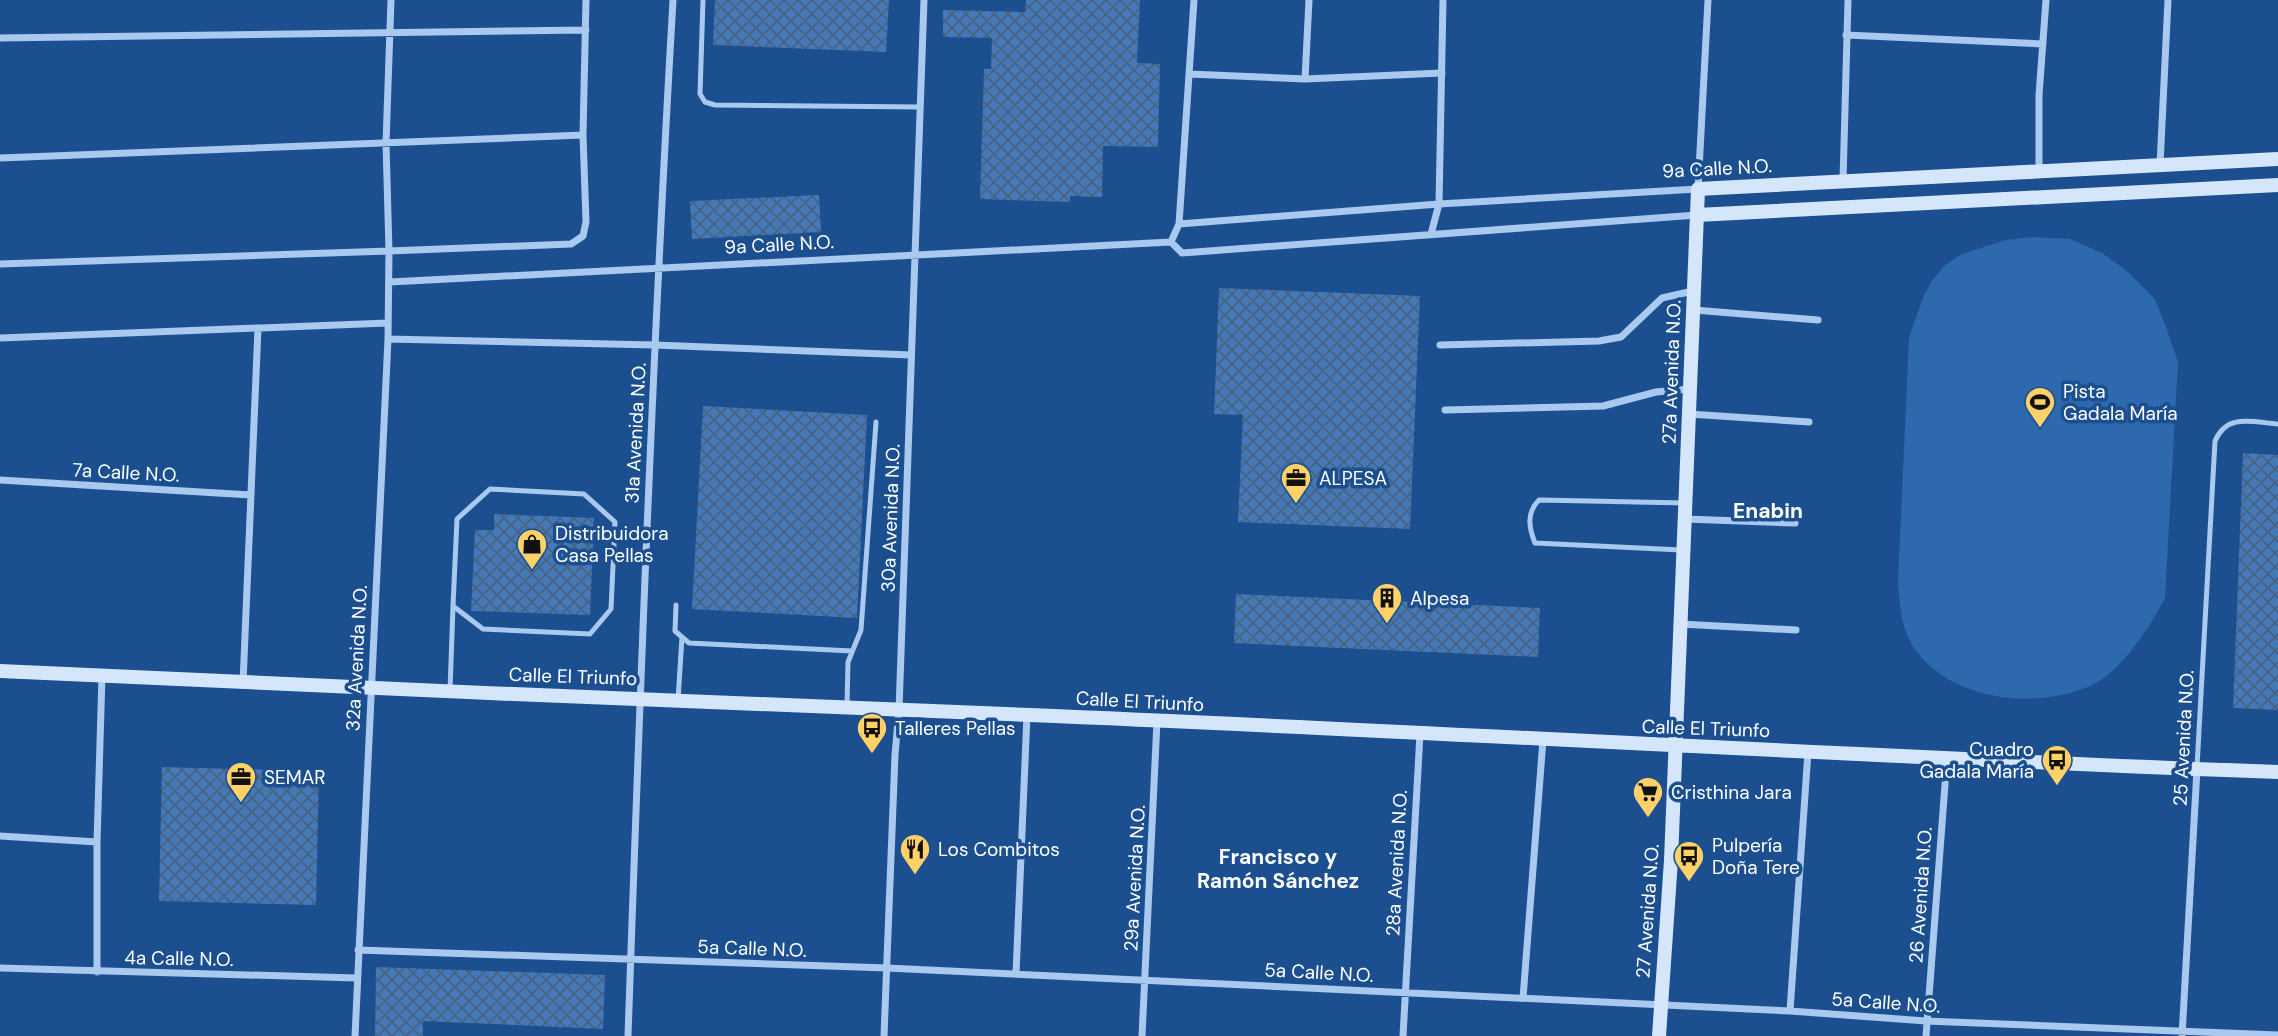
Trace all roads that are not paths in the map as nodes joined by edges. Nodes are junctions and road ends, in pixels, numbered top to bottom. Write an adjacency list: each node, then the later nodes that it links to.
1 (391, 0): 14 (street, 32a Avenida N.O.)
2 (586, 0): 13 (street)
3 (673, 0): 39 (street, 31a Avenida N.O.)
4 (703, 0): 21 (lane)
5 (924, 0): 21 (street, 30a Avenida N.O.)
6 (1194, 0): 18 (street)
7 (1309, 0): 20 (street)
8 (1443, 0): 19 (street)
9 (1708, 0): 30 (street, 27a Avenida N.O.)
10 (1848, 0): 15 (street)
11 (2046, 0): 17 (street)
12 (2168, 0): 26 (street)
13 (586, 30): 14 (street); 22 (street)
14 (389, 32): 16 (street); 23 (street, 32a Avenida N.O.)
15 (1846, 35): 17 (street); 28 (street)
16 (0, 38)
17 (2043, 44): 27 (street)
18 (1189, 74): 20 (street); 33 (street)
19 (1442, 74): 20 (street); 31 (street)
20 (1305, 79)
21 (920, 107): 37 (street, 30a Avenida N.O.)
22 (583, 135): 23 (street); 36 (street)
23 (386, 143): 24 (street); 36 (street, 32a Avenida N.O.)
24 (0, 158)
25 (2278, 159): 26 (main road, 9a Calle N.O.)
26 (2160, 165): 27 (main road, 9a Calle N.O.)
27 (2039, 171): 28 (main road, 9a Calle N.O.)
28 (1843, 181): 30 (main road, 9a Calle N.O.)
29 (2278, 185): 32 (main road, 9a Calle N.O.)
30 (1699, 189): 31 (street, 9a Calle N.O.); 32 (main road, 27a Avenida N.O.)
31 (1439, 204): 33 (street, 9a Calle N.O.); 34 (street)
32 (1697, 215): 34 (street, 9a Calle N.O.); 41 (main road, 27a Avenida N.O.)
33 (1179, 223): 35 (street)
34 (1431, 234): 35 (street, 9a Calle N.O.)
35 (1171, 242): 37 (street, 9a Calle N.O.)
36 (389, 251): 38 (street); 40 (street, 32a Avenida N.O.)
37 (916, 256): 39 (street, 9a Calle N.O.); 50 (street, 30a Avenida N.O.)
38 (0, 264)
39 (657, 270): 40 (street, 9a Calle N.O.); 48 (street, 31a Avenida N.O.)
40 (390, 282): 44 (street, 32a Avenida N.O.)
41 (1694, 291): 42 (main road, 27a Avenida N.O.); 49 (street)
42 (1693, 310): 43 (street); 51 (main road, 27a Avenida N.O.)
43 (1818, 320)
44 (388, 323): 45 (street); 47 (street, 32a Avenida N.O.)
45 (258, 328): 46 (street); 58 (street)
46 (0, 338)
47 (388, 339): 48 (street); 72 (street, 32a Avenida N.O.)
48 (654, 345): 50 (street); 74 (street, 31a Avenida N.O.)
49 (1440, 345)
50 (911, 355): 77 (street, 30a Avenida N.O.)
51 (1689, 389): 52 (street); 53 (main road, 27a Avenida N.O.)
52 (1445, 410)
53 (1689, 414): 55 (street); 59 (main road, 27a Avenida N.O.)
54 (876, 422): 68 (lane)
55 (1810, 422)
56 (2278, 424): 85 (lane, 25 Avenida N.O.)
57 (0, 480): 58 (street, 7a Calle N.O.)
58 (251, 495): 71 (street)
59 (1685, 503): 60 (main road, 27a Avenida N.O.); 62 (lane)
60 (1684, 519): 61 (street); 62 (main road, 27a Avenida N.O.)
61 (1795, 523)
62 (1683, 550): 65 (main road, 27a Avenida N.O.)
63 (676, 605): 67 (lane)
64 (453, 606): 64 (lane); 73 (lane)
65 (1679, 624): 66 (street); 82 (main road, 27a Avenida N.O.)
66 (1796, 630)
67 (682, 637): 68 (lane); 75 (lane)
68 (852, 651): 76 (lane)
69 (0, 671): 70 (main road, Calle El Triunfo)
70 (102, 676): 71 (main road, Calle El Triunfo); 88 (street)
71 (243, 683): 72 (main road, Calle El Triunfo)
72 (370, 687): 73 (main road, Calle El Triunfo); 89 (street, 32a Avenida N.O.)
73 (450, 690): 74 (main road, Calle El Triunfo)
74 (639, 698): 75 (main road, Calle El Triunfo); 90 (street, 31a Avenida N.O.)
75 (678, 700): 76 (main road, Calle El Triunfo)
76 (847, 708): 77 (main road, Calle El Triunfo)
77 (899, 710): 78 (main road, Calle El Triunfo); 92 (street, 30a Avenida N.O.)
78 (1027, 715): 79 (main road, Calle El Triunfo); 94 (street)
79 (1157, 721): 80 (main road, Calle El Triunfo); 96 (street, 29a Avenida N.O.)
80 (1420, 734): 81 (main road, Calle El Triunfo); 97 (street, 28a Avenida N.O.)
81 (1543, 740): 82 (main road, Calle El Triunfo); 98 (street)
82 (1674, 747): 83 (main road, Calle El Triunfo); 99 (main road, 27 Avenida N.O.)
83 (1808, 752): 84 (main road, Calle El Triunfo); 100 (street)
84 (1947, 757): 85 (main road, Calle El Triunfo); 101 (street, 26 Avenida N.O.)
85 (2197, 769): 86 (main road, Calle El Triunfo); 102 (street, 25 Avenida N.O.)
86 (2278, 772)
87 (0, 836): 88 (street)
88 (97, 842): 93 (street)
89 (358, 950): 90 (street, 5a Calle N.O.); 95 (street, 32a Avenida N.O.)
90 (631, 960): 92 (street, 5a Calle N.O.); 105 (street, 31a Avenida N.O.)
91 (0, 968): 93 (street, 4a Calle N.O.)
92 (887, 968): 94 (street, 5a Calle N.O.); 106 (street, 30a Avenida N.O.)
93 (97, 972): 95 (street, 4a Calle N.O.)
94 (1016, 974): 96 (street, 5a Calle N.O.)
95 (357, 978): 104 (street, 32a Avenida N.O.)
96 (1145, 979): 97 (street, 5a Calle N.O.); 107 (street, 29a Avenida N.O.)
97 (1404, 992): 98 (street, 5a Calle N.O.); 108 (street, 28a Avenida N.O.)
98 (1523, 998): 99 (street, 5a Calle N.O.)
99 (1660, 1005): 100 (street, 5a Calle N.O.); 109 (main road, 27 Avenida N.O.)
100 (1790, 1012): 101 (street, 5a Calle N.O.)
101 (1926, 1021): 102 (street, 5a Calle N.O.); 110 (street, 26 Avenida N.O.)
102 (2183, 1033): 103 (street, 5a Calle N.O.)
103 (2278, 1035)
104 (355, 1036)
105 (628, 1036)
106 (884, 1036)
107 (1142, 1036)
108 (1403, 1036)
109 (1659, 1036)
110 (1926, 1036)

